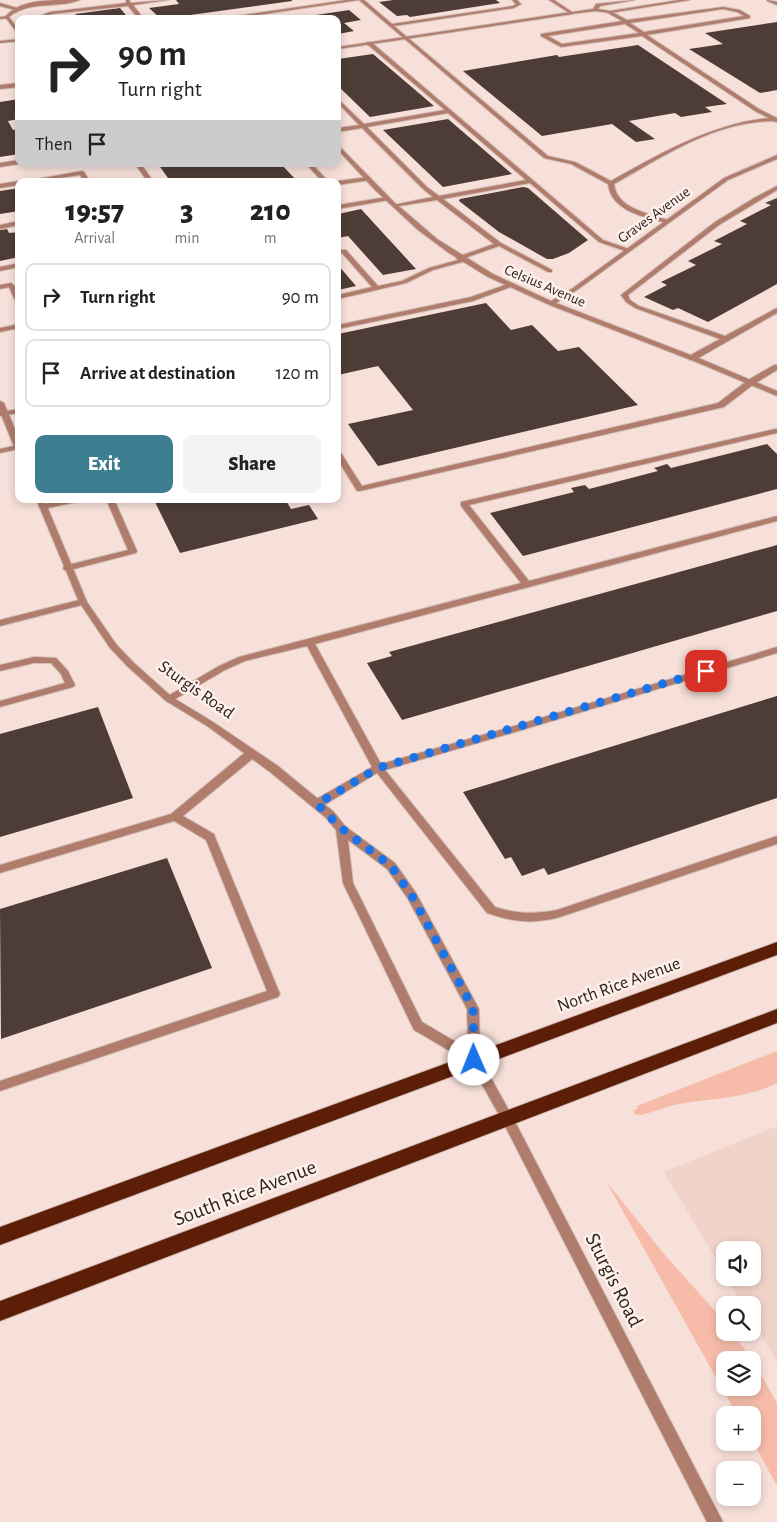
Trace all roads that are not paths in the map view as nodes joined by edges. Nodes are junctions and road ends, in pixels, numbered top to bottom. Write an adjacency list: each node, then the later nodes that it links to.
1 (78, 0): 10 (street)
2 (166, 0): 11 (street)
3 (357, 0): 12 (street)
4 (361, 0): 25 (street)
5 (514, 0): 25 (street)
6 (551, 0): 18 (street)
7 (633, 0): 16 (street)
8 (688, 0): 17 (street)
9 (769, 0): 14 (street)
10 (67, 1): 15 (street)
11 (127, 2): 19 (street); 20 (street)
12 (328, 2): 21 (street)
13 (0, 4): 15 (street)
14 (777, 4)
15 (15, 9): 22 (street)
16 (594, 10): 17 (street); 18 (street)
17 (610, 12): 24 (street)
18 (571, 13): 28 (street)
19 (45, 15)
20 (138, 15)
21 (245, 15)
22 (7, 17): 23 (street); 26 (street)
23 (0, 18)
24 (626, 22): 27 (street); 27 (street); 27 (street)
25 (391, 25): 28 (street)
26 (15, 28)
27 (643, 34): 37 (street)
28 (406, 38): 31 (street); 53 (street)
29 (15, 40): 30 (street)
30 (0, 42)
31 (369, 43): 32 (street); 36 (street)
32 (341, 48)
33 (15, 85): 34 (street)
34 (0, 87)
35 (341, 104): 38 (street)
36 (449, 111): 38 (street); 51 (street)
37 (777, 119): 53 (street)
38 (361, 126): 39 (street); 58 (street)
39 (341, 129)
40 (341, 150): 50 (street, Celsius Avenue)
41 (777, 157): 61 (street, Graves Avenue)
42 (15, 163): 43 (street)
43 (0, 165)
44 (140, 167): 48 (street)
45 (312, 167): 49 (street)
46 (49, 178): 47 (street)
47 (85, 178)
48 (148, 178)
49 (322, 178)
50 (368, 179): 52 (street); 57 (street, Celsius Avenue)
51 (531, 181): 58 (street); 65 (street)
52 (341, 183)
53 (611, 183): 61 (street)
54 (15, 184): 55 (street)
55 (0, 186)
56 (777, 188): 81 (street)
57 (387, 198): 59 (street); 60 (street, Celsius Avenue)
58 (439, 198): 60 (street); 64 (street)
59 (341, 206)
60 (395, 206): 67 (street, Celsius Avenue)
61 (666, 221): 65 (street, Graves Avenue)
62 (15, 224): 63 (street)
63 (0, 227)
64 (499, 244): 67 (street); 70 (street)
65 (627, 250): 76 (street, Graves Avenue)
66 (341, 251): 73 (street)
67 (462, 259): 71 (street, Celsius Avenue); 73 (street)
68 (15, 266): 69 (street)
69 (0, 269)
70 (550, 271)
71 (511, 285): 76 (street, Celsius Avenue); 78 (street)
72 (0, 287): 74 (street)
73 (376, 288): 75 (street)
74 (15, 294)
75 (341, 296)
76 (552, 303): 82 (street, Celsius Avenue)
77 (777, 310): 81 (street)
78 (341, 326)
79 (15, 327): 80 (street)
80 (0, 330)
81 (726, 339): 82 (street)
82 (692, 358): 84 (street, Celsius Avenue)
83 (777, 367): 84 (street)
84 (751, 382): 85 (street, Celsius Avenue); 93 (street)
85 (777, 394)
86 (0, 403): 88 (street)
87 (15, 412): 88 (street)
88 (2, 414): 90 (street)
89 (776, 431): 98 (street)
90 (15, 442)
91 (15, 448): 92 (street)
92 (0, 451)
93 (341, 460)
94 (41, 503): 97 (street, Sturgis Road)
95 (112, 503): 97 (street)
96 (777, 518): 98 (street)
97 (67, 568): 99 (street, Sturgis Road)
98 (527, 584): 101 (street)
99 (83, 602): 100 (street); 104 (street, Sturgis Road)
100 (0, 623)
101 (310, 642): 104 (street); 107 (street)
102 (777, 650): 107 (street)
103 (0, 668): 105 (street)
104 (169, 699): 106 (street, Sturgis Road)
105 (0, 704)
106 (252, 753): 108 (street, Sturgis Road); 109 (street)
107 (378, 768): 108 (street); 111 (street)
108 (317, 804): 110 (street, Sturgis Road)
109 (175, 817): 112 (street); 116 (street)
110 (341, 828): 115 (street, Sturgis Road); 115 (street, Sturgis Road)
111 (777, 840)
112 (0, 869)
113 (777, 948): 115 (highway, North Rice Avenue)
114 (777, 1016): 117 (highway)
115 (474, 1060): 117 (street, Sturgis Road); 118 (highway)
116 (0, 1086)
117 (507, 1118): 119 (highway, South Rice Avenue); 120 (street, Sturgis Road)
118 (0, 1236)
119 (0, 1311)
120 (715, 1522)

